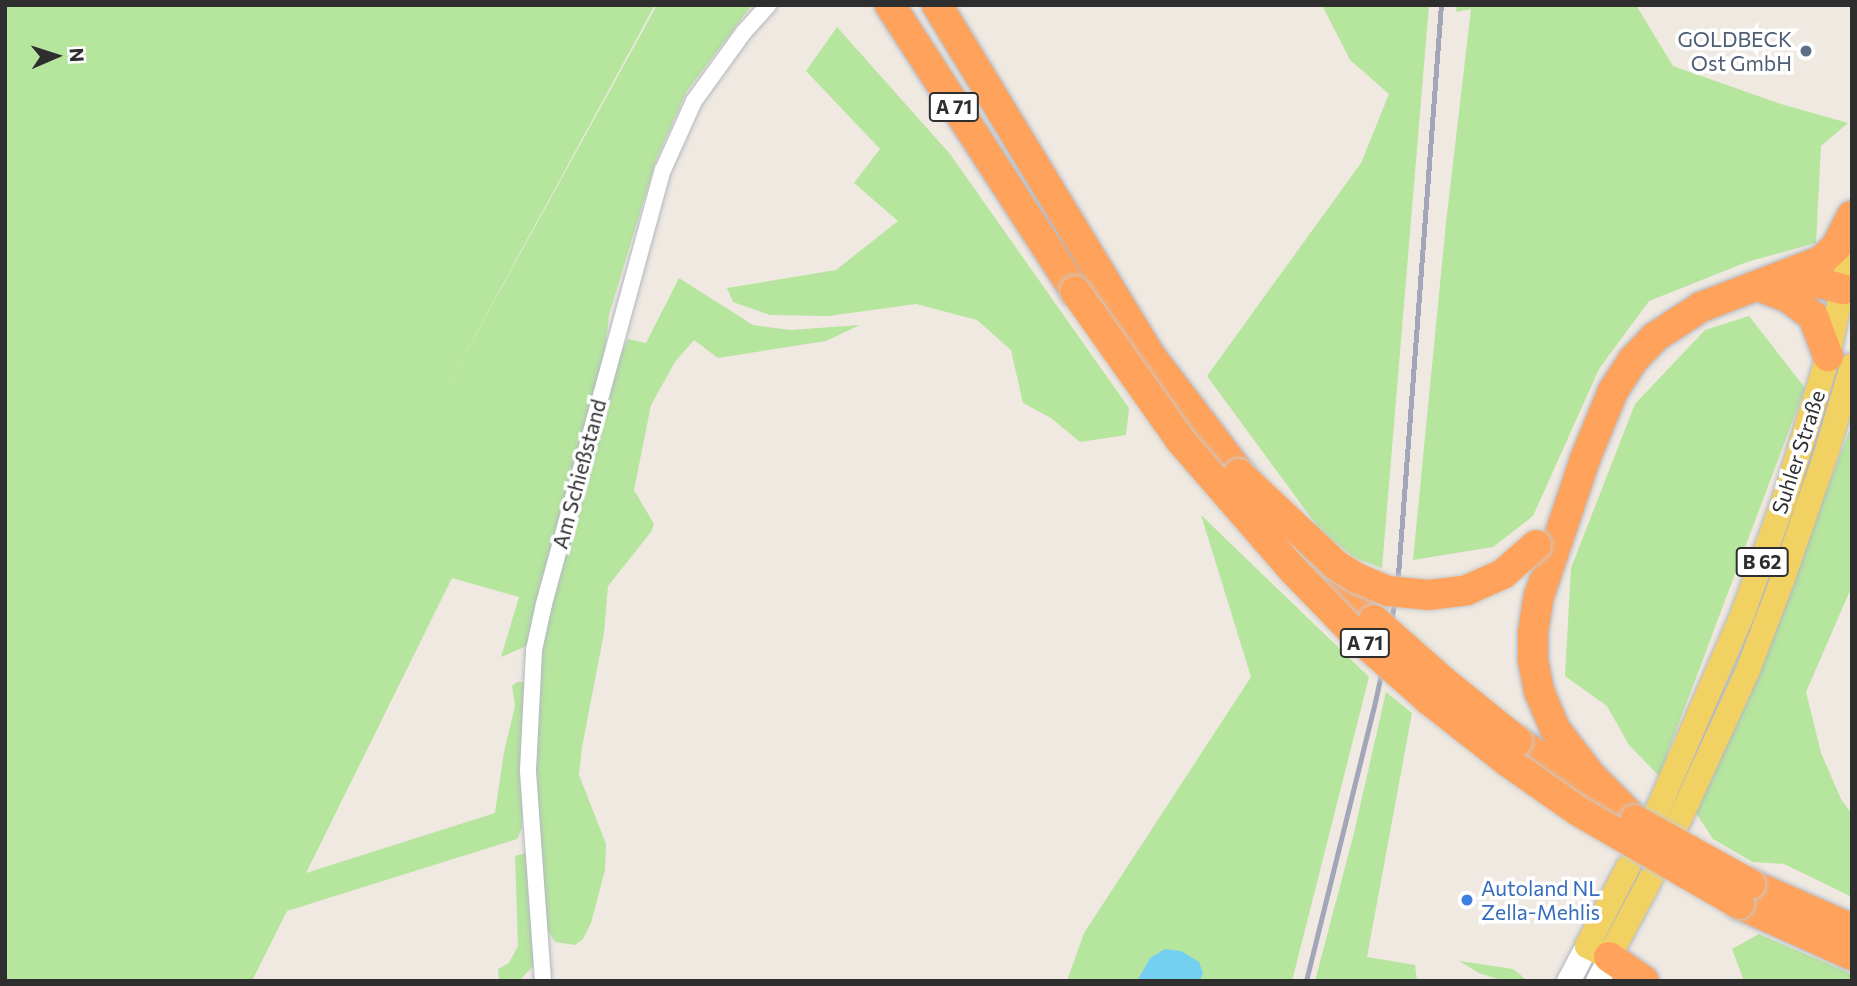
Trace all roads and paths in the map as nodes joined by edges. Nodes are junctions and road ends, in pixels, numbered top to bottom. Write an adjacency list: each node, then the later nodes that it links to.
1 (768, 5): 19 (street, Am Schießstand)
2 (890, 5): 15 (highway, A 71, bridge)
3 (937, 5): 9 (highway, A 71)
4 (1852, 216): 6 (highway)
5 (1852, 242): 7 (main road, Suhler Straße / B 62)
6 (1758, 286): 7 (highway); 8 (highway); 10 (highway)
7 (1848, 290): 8 (main road, Suhler Straße / B 62)
8 (1840, 361): 11 (main road, Suhler Straße / B 62); 12 (main road, Suhler Straße / B 62)
9 (1239, 474): 10 (highway, bridge); 11 (highway, A 71, bridge)
10 (1545, 550): 11 (highway)
11 (1646, 815): 15 (highway, A 71, bridge)
12 (1678, 823)
13 (1628, 867): 18 (main road)
14 (1651, 878): 18 (main road)
15 (1744, 894): 16 (highway, A 71); 17 (highway, A 71)
16 (1852, 929)
17 (1852, 955)
18 (1598, 961): 20 (main road); 21 (highway)
19 (543, 981)
20 (1568, 981)
21 (1644, 981)

